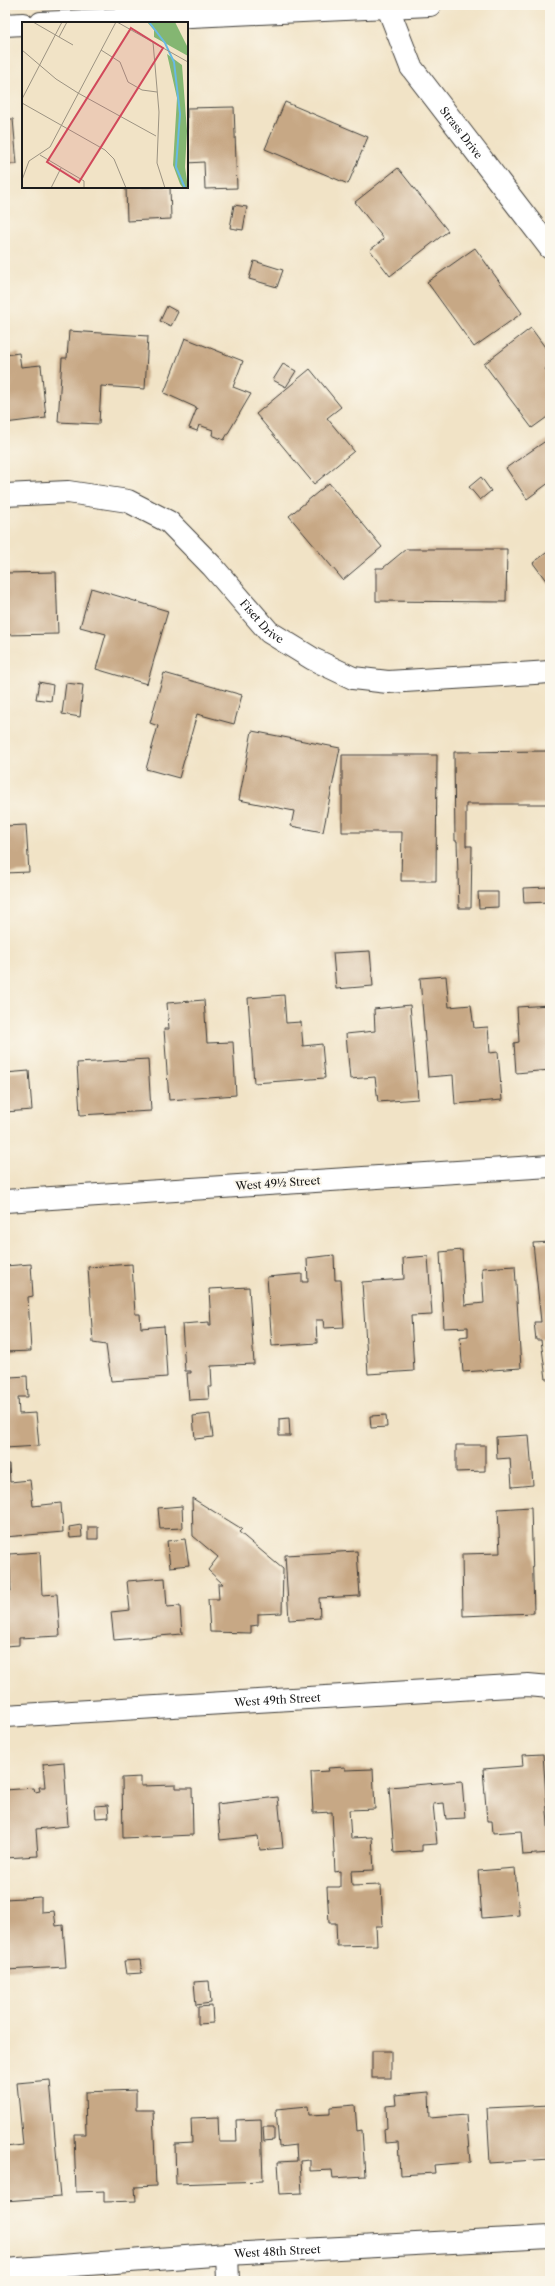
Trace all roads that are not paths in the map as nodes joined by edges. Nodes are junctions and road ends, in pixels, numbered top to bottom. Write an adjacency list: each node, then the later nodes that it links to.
1 (430, 5): 2 (street)
2 (388, 8): 3 (street); 6 (street, Strass Drive)
3 (64, 22)
4 (22, 24): 5 (street)
5 (5, 25)
6 (550, 248)
7 (5, 495): 8 (street, Fiset Drive)
8 (550, 672)
9 (550, 1166): 10 (street, West 49½ Street)
10 (5, 1201)
11 (550, 1687): 12 (street, West 49th Street)
12 (5, 1716)
13 (550, 2237): 14 (street, West 48th Street)
14 (227, 2254): 15 (street, West 48th Street); 16 (street)
15 (5, 2270)
16 (228, 2281)

